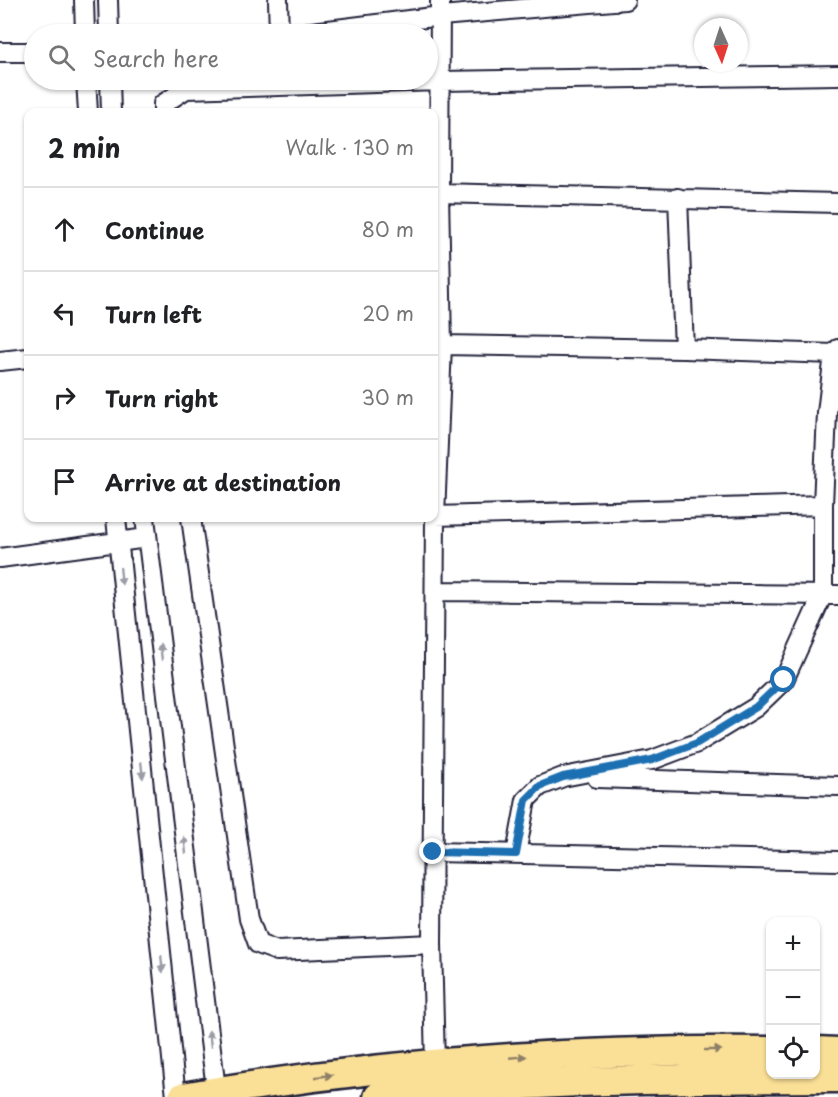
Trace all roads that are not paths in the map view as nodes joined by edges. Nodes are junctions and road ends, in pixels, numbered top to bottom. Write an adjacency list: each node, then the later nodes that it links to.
1 (84, 0): 6 (street)
2 (108, 0): 7 (street)
3 (278, 0): 8 (street)
4 (625, 0): 5 (street)
5 (440, 8): 9 (street); 14 (street)
6 (85, 24)
7 (109, 24)
8 (279, 24)
9 (351, 24)
10 (0, 52): 11 (street)
11 (24, 52)
12 (838, 75): 14 (street)
13 (438, 81): 14 (street)
14 (441, 81): 21 (street)
15 (87, 90): 18 (street)
16 (110, 90): 19 (street)
17 (183, 90): 20 (street)
18 (88, 108)
19 (111, 108)
20 (164, 108)
21 (439, 193): 22 (street); 24 (street)
22 (678, 198): 23 (street); 25 (street)
23 (838, 203)
24 (438, 346): 25 (street)
25 (684, 349): 26 (street)
26 (836, 352): 29 (street)
27 (24, 358): 28 (street)
28 (0, 361)
29 (823, 505): 30 (street); 39 (street)
30 (438, 516)
31 (116, 522): 36 (street)
32 (145, 522): 35 (street)
33 (192, 522): 45 (street)
34 (435, 522): 38 (street)
35 (147, 538): 36 (street); 51 (street, one-way to 35)
36 (118, 543): 37 (street); 52 (street, one-way to 52)
37 (0, 558)
38 (435, 591): 39 (street); 42 (street)
39 (830, 594): 40 (street)
40 (563, 777): 41 (street); 43 (street)
41 (838, 786)
42 (433, 852): 43 (street); 45 (street)
43 (516, 854): 44 (street)
44 (838, 861)
45 (432, 944): 49 (street)
46 (766, 1051): 49 (main road, one-way to 46)
47 (820, 1051): 48 (main road)
48 (838, 1052)
49 (435, 1064): 51 (main road, one-way to 49)
50 (838, 1078): 54 (main road)
51 (216, 1094): 53 (main road)
52 (176, 1097)
53 (183, 1097)
54 (378, 1097)

